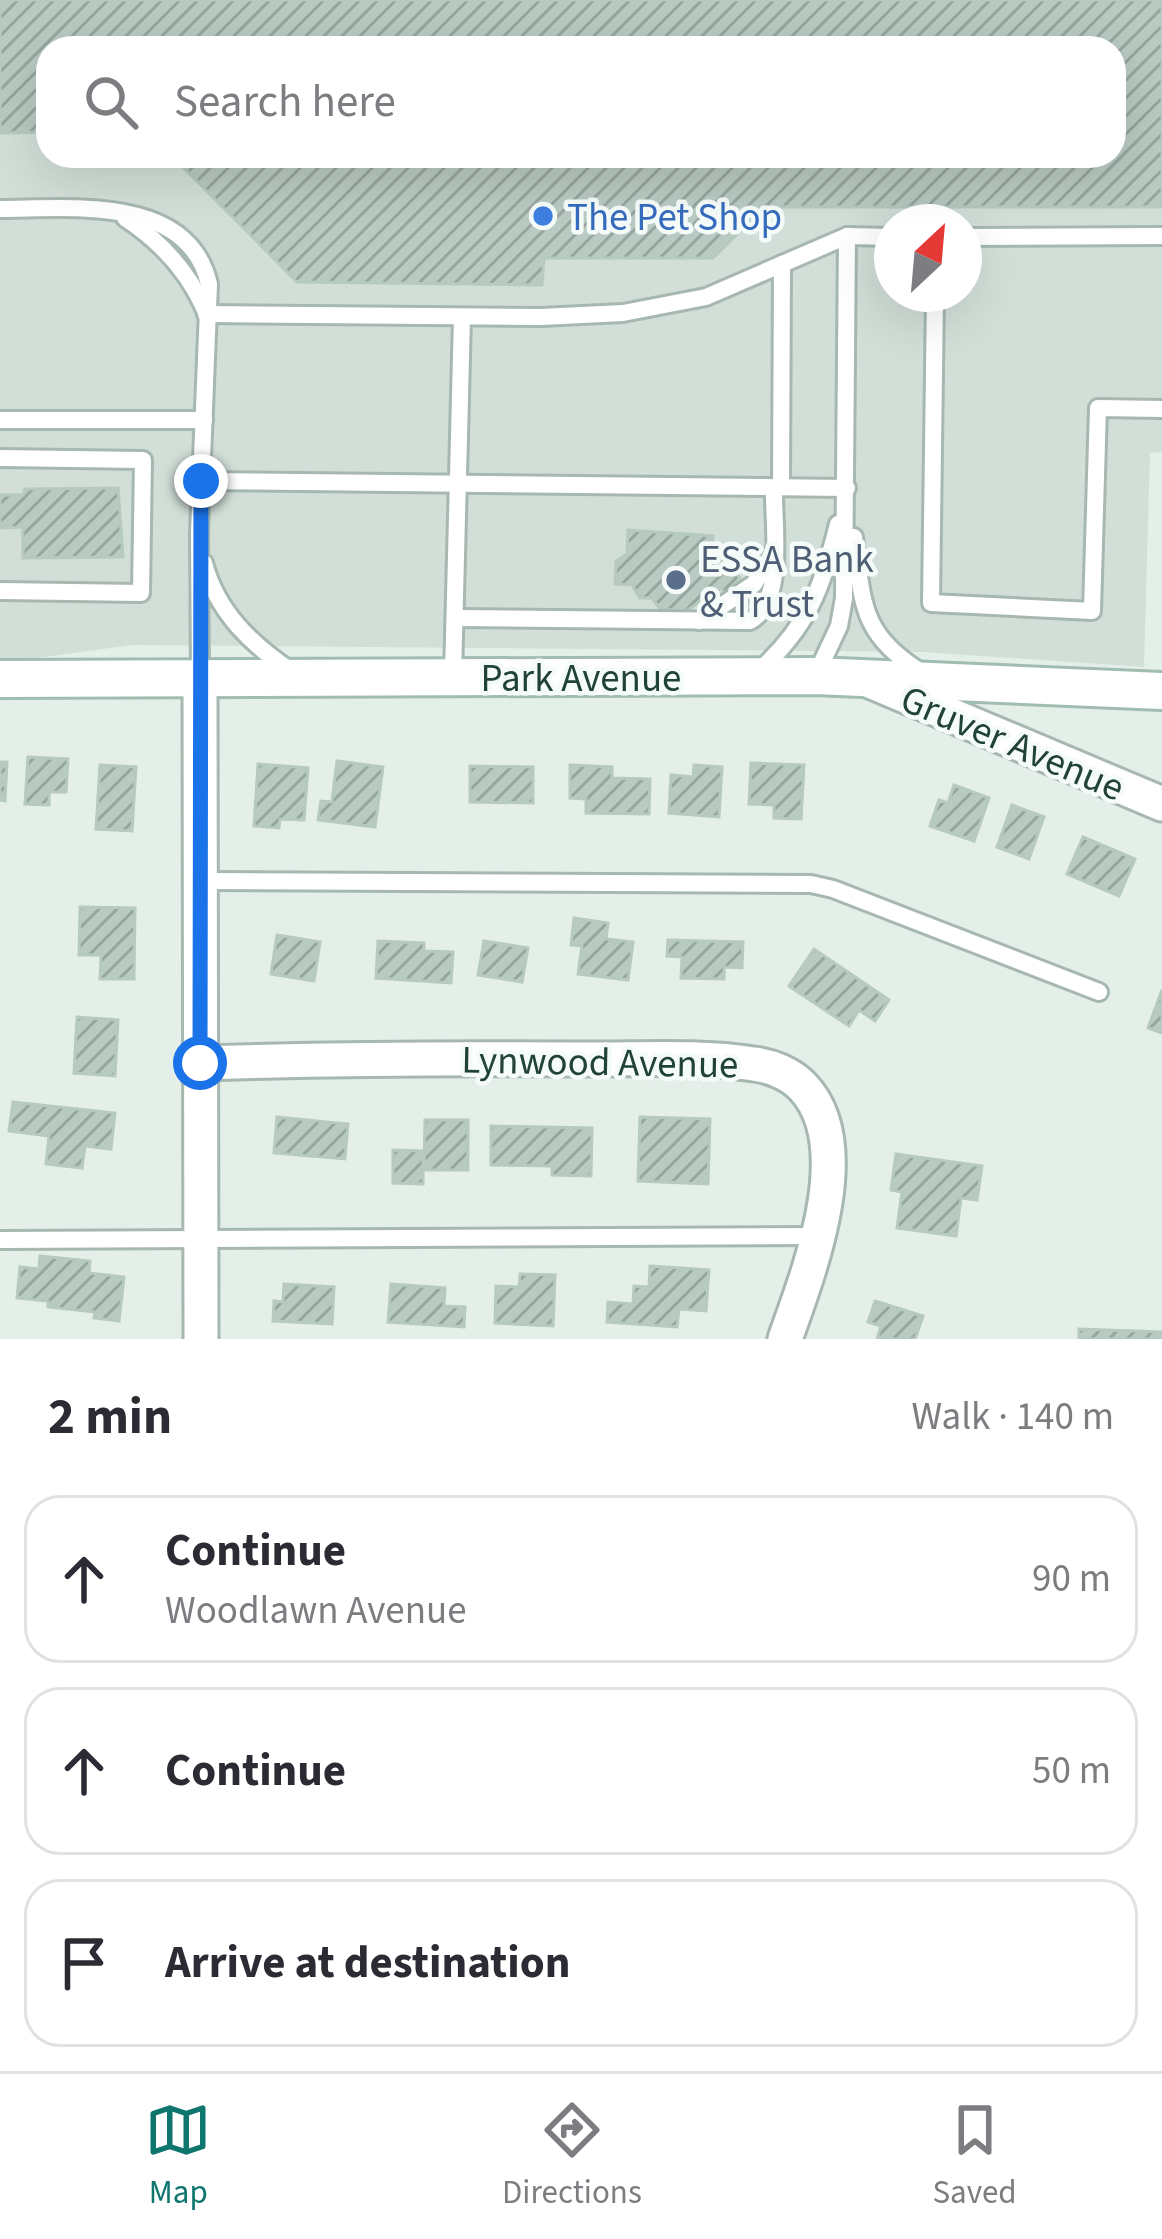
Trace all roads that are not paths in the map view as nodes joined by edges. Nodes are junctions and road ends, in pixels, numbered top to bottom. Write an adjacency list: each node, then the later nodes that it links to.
1 (0, 209): 8 (lane)
2 (847, 236): 4 (lane); 6 (lane); 17 (lane)
3 (1162, 236): 5 (lane)
4 (874, 237)
5 (982, 237)
6 (782, 264): 9 (lane); 16 (lane)
7 (935, 312): 10 (lane)
8 (206, 314): 9 (lane); 12 (lane)
9 (462, 317): 15 (lane)
10 (1162, 409)
11 (0, 420): 12 (lane)
12 (204, 420): 14 (lane)
13 (0, 458): 20 (lane)
14 (201, 481): 15 (lane); 18 (lane)
15 (459, 483): 16 (lane); 21 (lane)
16 (777, 488): 17 (lane); 19 (lane)
17 (847, 488): 24 (lane); 27 (lane); 30 (lane)
18 (200, 533): 25 (lane); 26 (lane)
19 (773, 548): 22 (lane); 22 (lane)
20 (3, 588)
21 (455, 618): 22 (lane); 23 (lane)
22 (698, 622)
23 (453, 676): 25 (main road, Park Avenue); 27 (main road, Park Avenue)
24 (815, 676): 27 (main road, Park Avenue); 29 (main road, Park Avenue)
25 (299, 677): 26 (main road, Park Avenue)
26 (200, 678): 28 (main road, Park Avenue); 33 (street)
27 (751, 678)
28 (0, 679)
29 (865, 679): 30 (main road, Park Avenue); 32 (street, Gruver Avenue)
30 (934, 680): 31 (main road, Park Avenue)
31 (1162, 692)
32 (1162, 804)
33 (202, 881): 34 (lane); 35 (street)
34 (1100, 992)
35 (200, 1063): 36 (street, Lynwood Avenue); 38 (street)
36 (817, 1236): 38 (lane); 40 (street, Lynwood Avenue)
37 (0, 1240): 38 (lane)
38 (203, 1240): 39 (street)
39 (201, 1339)
40 (785, 1339)

